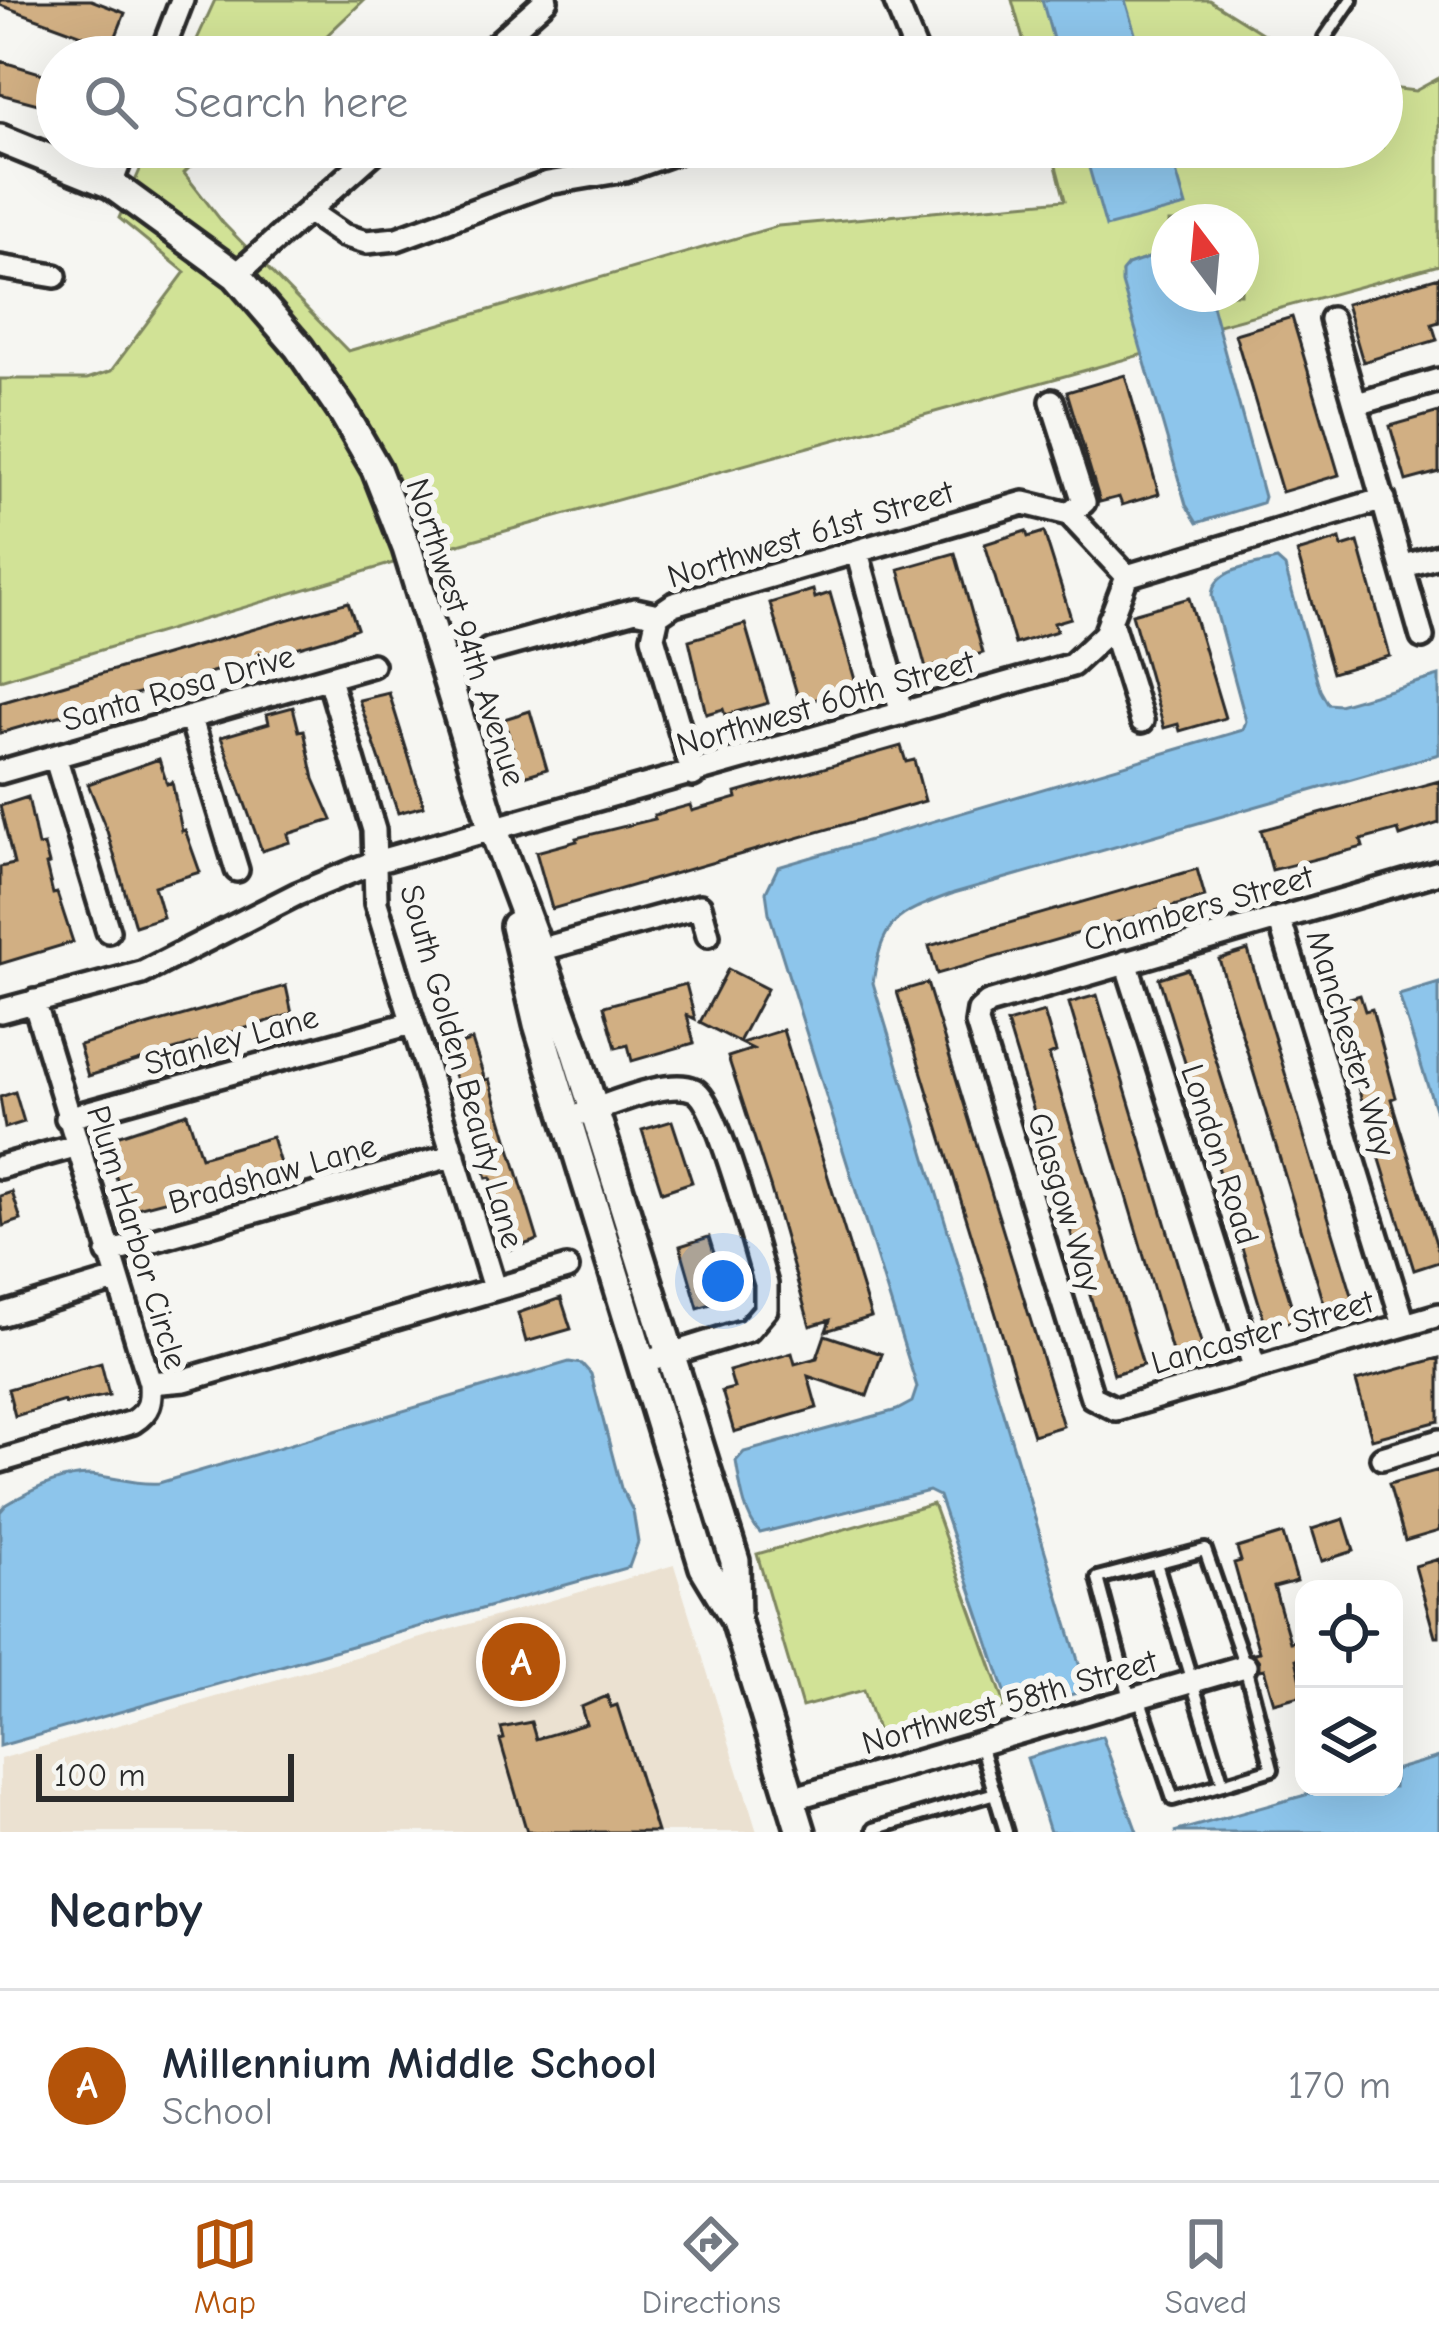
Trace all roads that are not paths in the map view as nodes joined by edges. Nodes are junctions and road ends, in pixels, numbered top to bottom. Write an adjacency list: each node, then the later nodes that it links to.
1 (182, 0): 5 (street)
2 (546, 0): 6 (street)
3 (896, 0): 7 (street)
4 (1351, 0): 8 (lane)
5 (168, 36)
6 (506, 36)
7 (910, 36)
8 (1325, 36)
9 (0, 139): 10 (street, Northwest 94th Avenue)
10 (36, 154)
11 (72, 168): 15 (street, Northwest 94th Avenue)
12 (117, 168): 15 (street)
13 (356, 168): 16 (street)
14 (631, 168): 16 (street)
15 (111, 184): 18 (street, Northwest 94th Avenue)
16 (308, 211): 18 (street)
17 (0, 267): 19 (street)
18 (236, 275): 42 (street, Northwest 94th Avenue)
19 (56, 276)
20 (1330, 319): 23 (street)
21 (1439, 380): 23 (street)
22 (1052, 400): 25 (street)
23 (1357, 404): 24 (street)
24 (1384, 500): 28 (street); 29 (street)
25 (1069, 514): 26 (street, Northwest 61st Street); 29 (street)
26 (857, 552): 30 (street, Northwest 61st Street); 36 (street)
27 (1439, 556): 28 (street)
28 (1405, 566): 32 (street)
29 (1127, 576): 31 (street, Northwest 60th Street)
30 (658, 615): 33 (street, Northwest 61st Street); 41 (street)
31 (1110, 620): 36 (street, Northwest 60th Street); 38 (street)
32 (1422, 637)
33 (489, 650)
34 (372, 665): 35 (street, Santa Rosa Drive)
35 (329, 679): 37 (street, Santa Rosa Drive); 43 (street, South Golden Beauty Lane)
36 (902, 715): 41 (street, Northwest 60th Street)
37 (191, 719): 39 (street, Santa Rosa Drive); 44 (street)
38 (1142, 721)
39 (55, 756): 40 (street, Santa Rosa Drive); 47 (street)
40 (0, 772)
41 (693, 775): 42 (street, Northwest 60th Street)
42 (493, 828): 43 (street, Northwest 60th Street); 49 (street, Northwest 94th Avenue); 57 (street, Northwest 94th Avenue)
43 (372, 863): 51 (street, Northwest 60th Street); 54 (street, South Golden Beauty Lane)
44 (237, 870)
45 (1439, 872): 46 (street, Chambers Street)
46 (1279, 918): 50 (street, Chambers Street); 67 (street, Manchester Way)
47 (108, 931)
48 (708, 935): 49 (street)
49 (539, 950): 55 (street, Northwest 94th Avenue)
50 (1126, 962): 53 (street, Chambers Street); 69 (street, London Road)
51 (34, 1001): 52 (street, Northwest 60th Street); 56 (street, Plum Harbor Circle)
52 (0, 1010)
53 (979, 1011): 71 (street, Glasgow Way)
54 (412, 1023): 56 (street, Stanley Lane); 59 (street, South Golden Beauty Lane)
55 (594, 1110): 57 (street); 68 (street, Northwest 94th Avenue); 68 (street)
56 (67, 1118): 58 (street, Plum Harbor Circle)
57 (567, 1119): 68 (street, Northwest 94th Avenue)
58 (75, 1146): 60 (street); 61 (street, Plum Harbor Circle)
59 (454, 1155): 61 (street, Bradshaw Lane); 64 (street, South Golden Beauty Lane)
60 (0, 1167)
61 (108, 1252): 63 (street, Plum Harbor Circle)
62 (567, 1268): 64 (street)
63 (116, 1280): 65 (street); 70 (street, Plum Harbor Circle)
64 (494, 1288): 70 (street)
65 (0, 1315)
66 (1439, 1315): 67 (street, Lancaster Street)
67 (1404, 1324): 69 (street, Lancaster Street)
68 (656, 1358): 82 (street, Northwest 94th Avenue)
69 (1253, 1366): 71 (street, Lancaster Street)
70 (150, 1383): 74 (street, Plum Harbor Circle)
71 (1104, 1406)
72 (1439, 1442): 73 (street)
73 (1382, 1458)
74 (0, 1461)
75 (1156, 1563): 76 (lane); 77 (lane); 78 (lane)
76 (1245, 1666): 77 (street, Northwest 58th Street); 80 (lane)
77 (1189, 1683): 78 (street, Northwest 58th Street); 80 (lane)
78 (1135, 1699): 79 (street, Northwest 58th Street); 80 (lane)
79 (980, 1744): 81 (lane); 82 (street, Northwest 58th Street)
80 (1222, 1784)
81 (995, 1793): 84 (lane); 85 (lane)
82 (791, 1799): 83 (street, Northwest 94th Avenue)
83 (801, 1832)
84 (875, 1832)
85 (1006, 1832)

